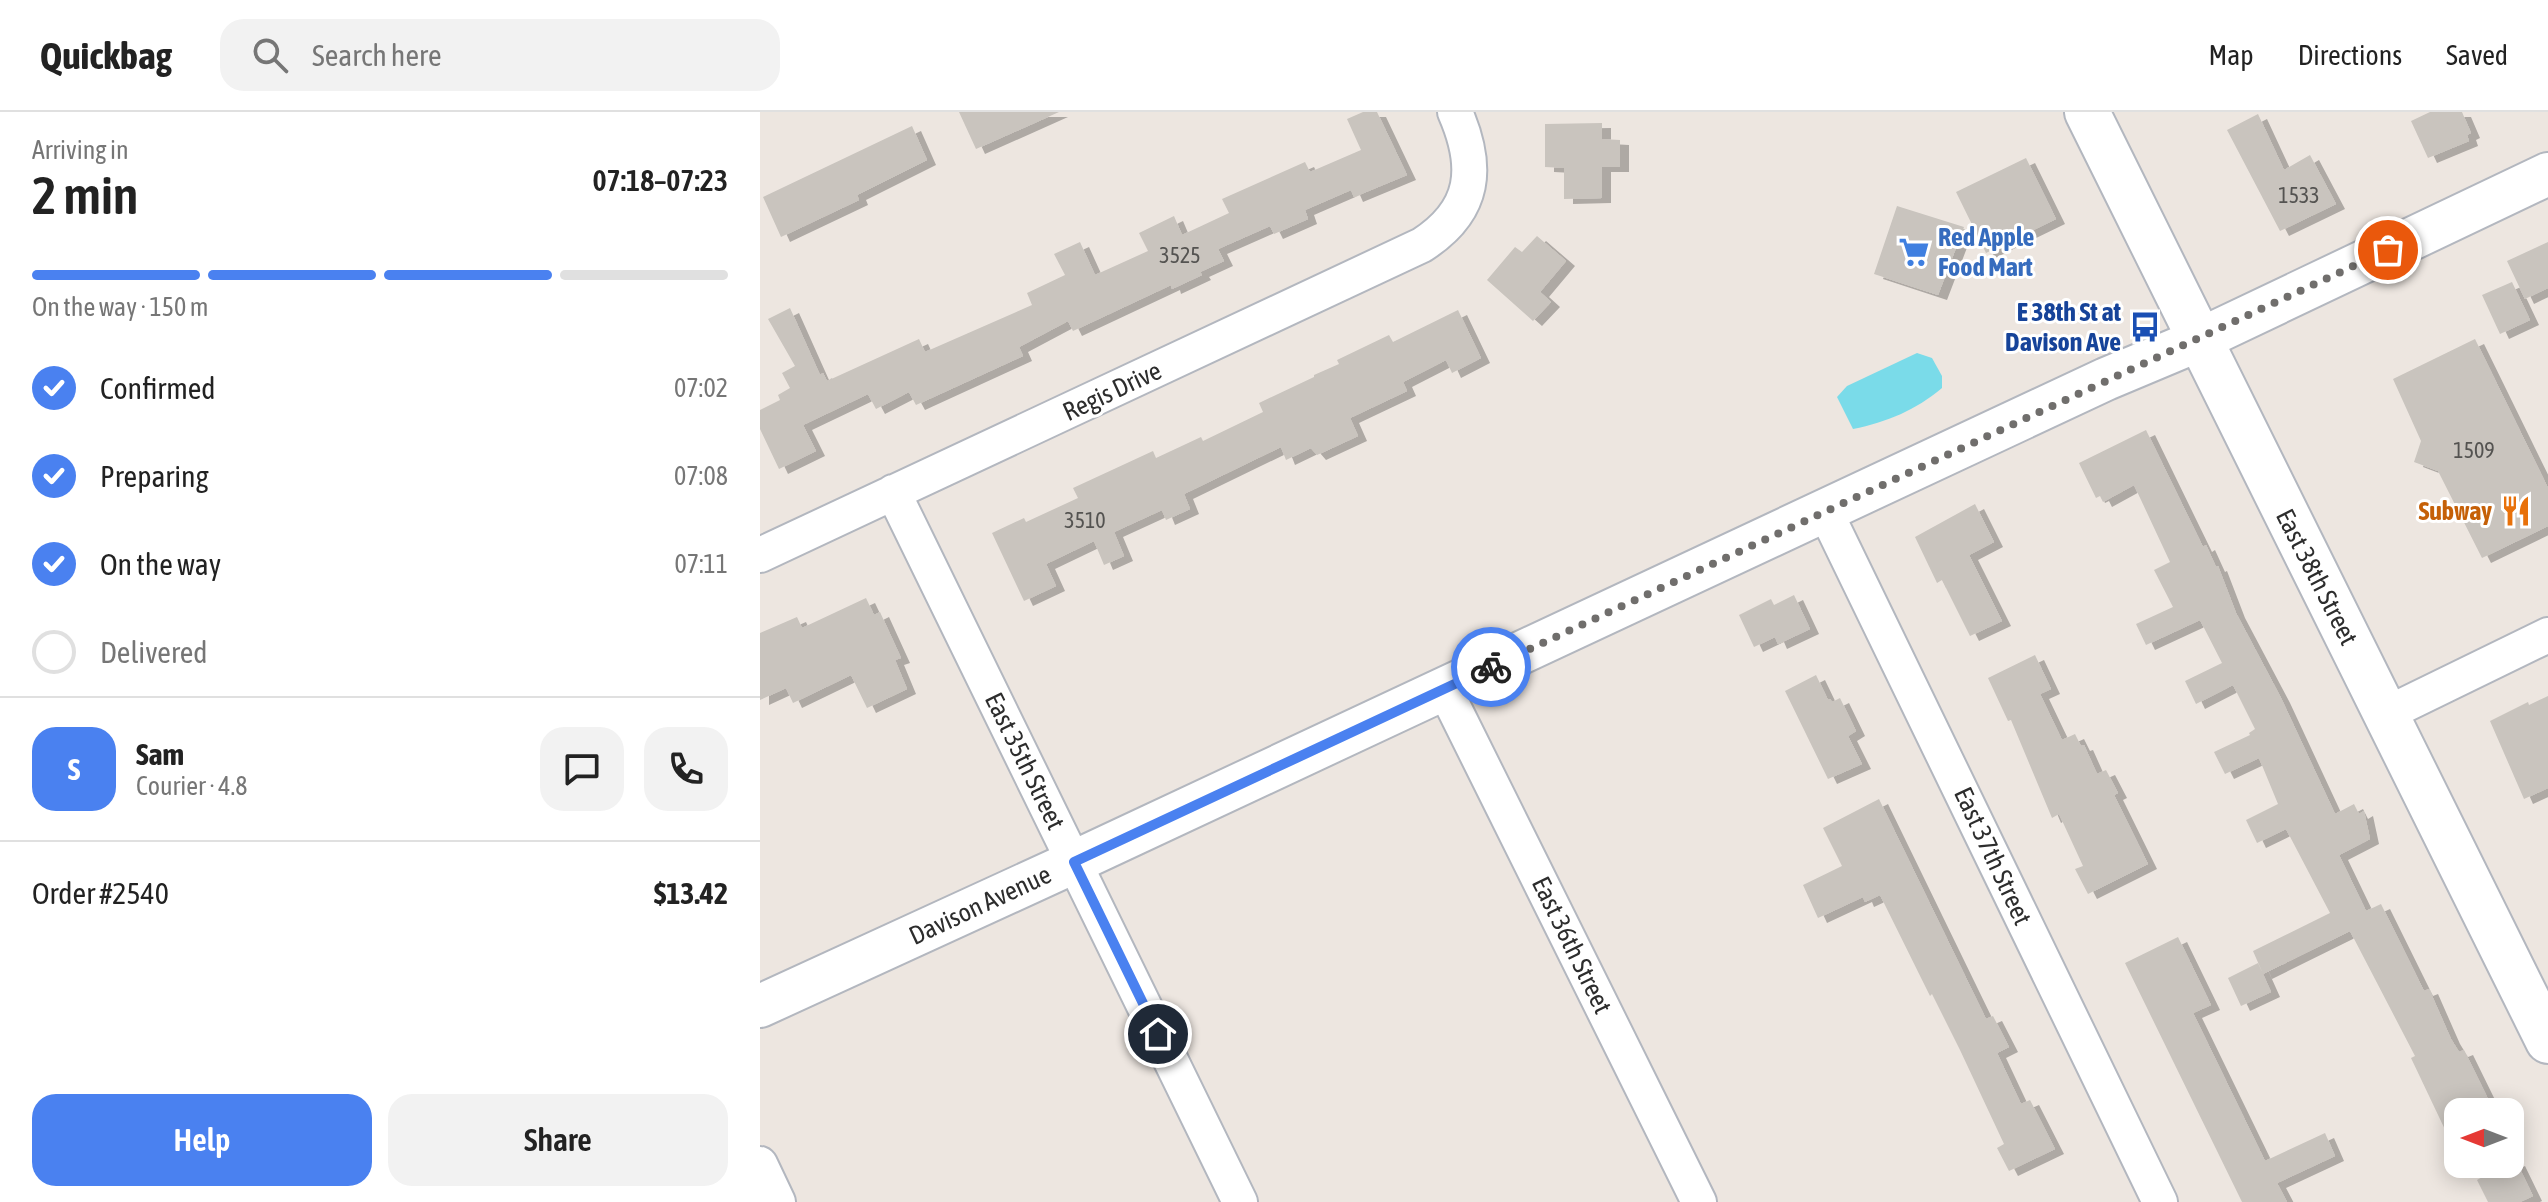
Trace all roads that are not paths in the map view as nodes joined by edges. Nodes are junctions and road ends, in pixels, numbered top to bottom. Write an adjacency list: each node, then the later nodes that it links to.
1 (1455, 112): 5 (street, Regis Drive)
2 (2087, 112): 4 (main road, East 38th Street)
3 (2548, 174): 4 (street, Davison Avenue)
4 (2199, 340): 6 (street, Davison Avenue); 10 (main road, East 38th Street)
5 (893, 492): 7 (street, Regis Drive); 11 (street, East 35th Street)
6 (1825, 511): 9 (street, Davison Avenue); 18 (street, East 37th Street)
7 (760, 555)
8 (2548, 635): 10 (street)
9 (1444, 688): 11 (street, Davison Avenue); 17 (street, East 36th Street)
10 (2386, 714): 13 (main road, East 38th Street)
11 (1074, 862): 12 (street, Davison Avenue); 16 (street, East 35th Street)
12 (760, 1006)
13 (2548, 1041)
14 (760, 1164): 15 (street)
15 (778, 1202)
16 (1240, 1202)
17 (1699, 1202)
18 (2160, 1202)

